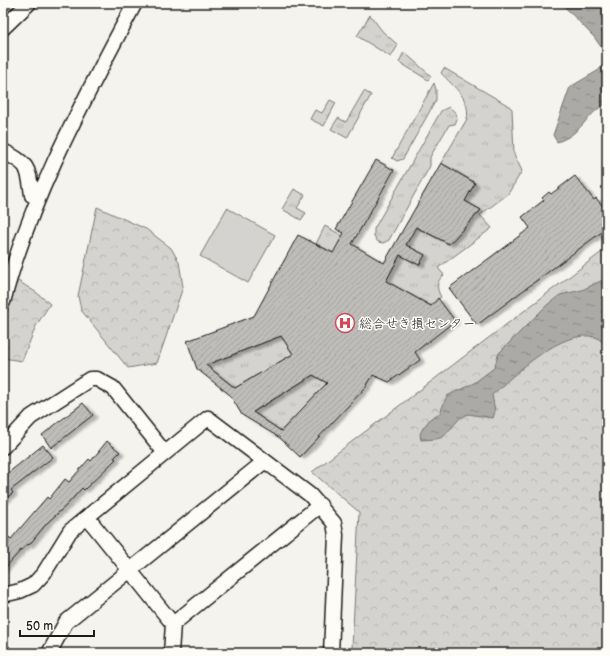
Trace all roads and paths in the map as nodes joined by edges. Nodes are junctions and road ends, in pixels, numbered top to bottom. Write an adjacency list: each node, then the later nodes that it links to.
1 (28, 3): 3 (street)
2 (135, 3): 5 (street)
3 (3, 28)
4 (3, 151): 5 (street)
5 (37, 197): 6 (street)
6 (3, 302)
7 (3, 447): 8 (street)
8 (165, 453): 9 (street); 11 (street)
9 (265, 461): 10 (street); 12 (street)
10 (320, 506): 14 (street); 17 (street)
11 (87, 517): 12 (street); 13 (street)
12 (131, 570): 14 (street); 15 (street)
13 (3, 595)
14 (173, 624): 16 (street)
15 (49, 653)
16 (171, 653)
17 (331, 653)

